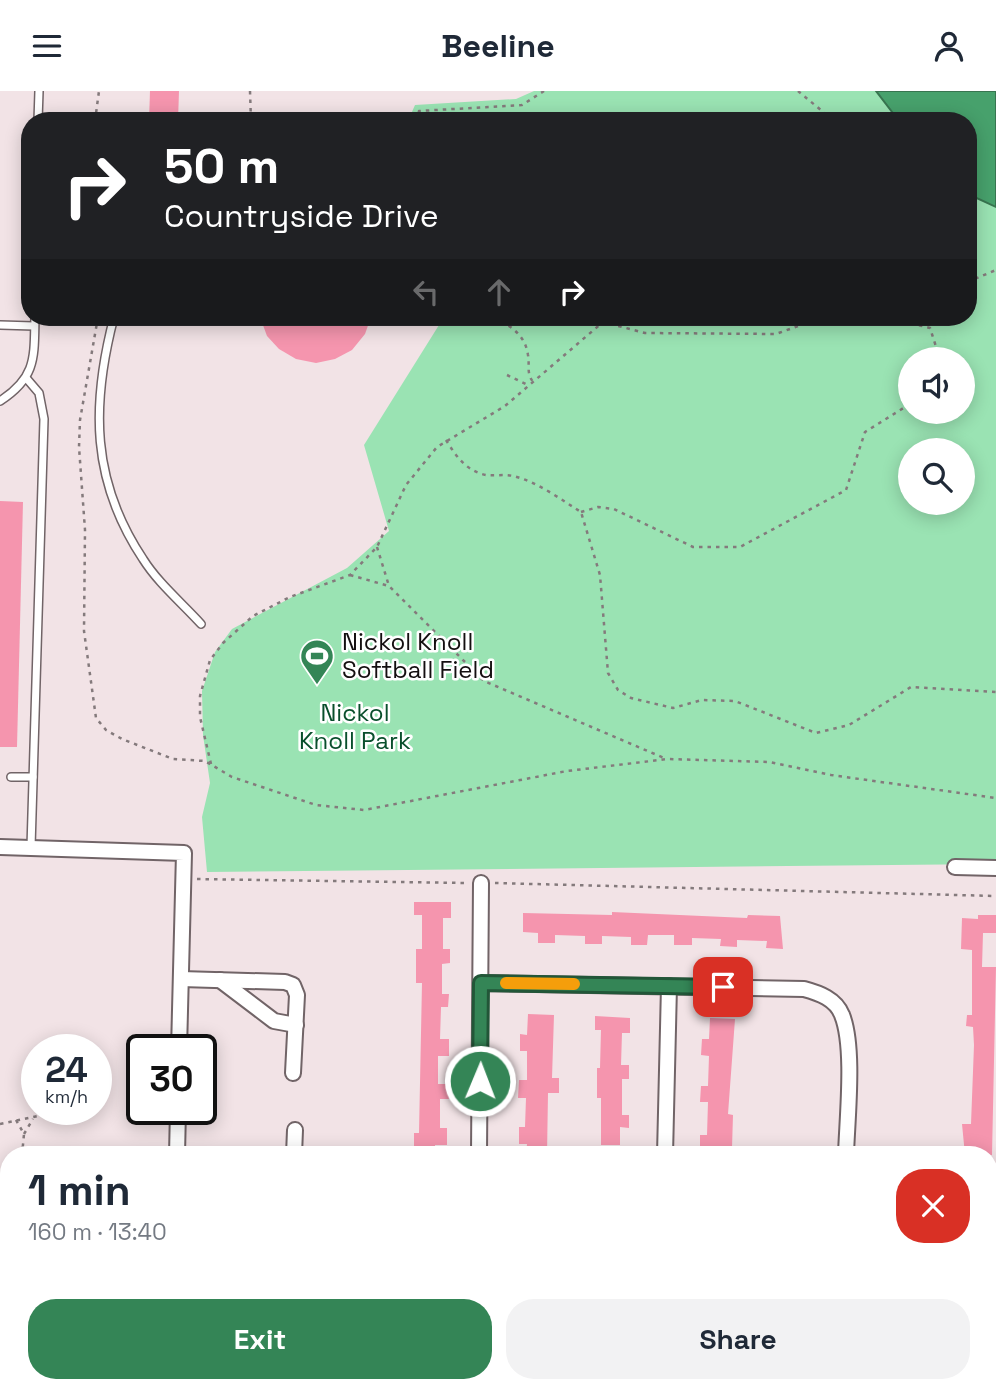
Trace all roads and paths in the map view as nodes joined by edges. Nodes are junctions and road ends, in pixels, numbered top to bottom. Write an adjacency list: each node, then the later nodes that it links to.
1 (39, 91): 6 (lane)
2 (99, 91): 7 (path)
3 (250, 91): 8 (path)
4 (544, 91): 9 (path)
5 (798, 91): 10 (path)
6 (38, 112)
7 (96, 112)
8 (251, 112)
9 (419, 112)
10 (823, 112)
11 (996, 270): 12 (path)
12 (977, 278)
13 (0, 325): 14 (lane)
14 (21, 326)
15 (34, 326): 25 (lane)
16 (95, 326): 37 (path)
17 (112, 326): 34 (lane)
18 (508, 326): 26 (path)
19 (598, 326): 26 (path)
20 (618, 326): 21 (path)
21 (798, 326)
22 (922, 326): 23 (path)
23 (936, 347)
24 (508, 375): 26 (path)
25 (27, 379): 27 (lane); 39 (lane)
26 (532, 384): 29 (path)
27 (0, 401)
28 (898, 411): 30 (path)
29 (446, 440): 30 (path); 31 (path)
30 (582, 512): 35 (path)
31 (377, 547): 32 (path); 33 (path)
32 (350, 575): 33 (path); 37 (path)
33 (389, 586): 36 (path)
34 (201, 624)
35 (996, 692)
36 (668, 759): 37 (path); 40 (path)
37 (211, 764)
38 (11, 777): 39 (lane)
39 (33, 777): 42 (lane)
40 (996, 799)
41 (0, 847): 42 (street)
42 (31, 847): 45 (street)
43 (955, 867): 44 (street)
44 (996, 868)
45 (184, 879): 46 (path); 48 (street)
46 (481, 883): 47 (path); 50 (street)
47 (996, 896)
48 (181, 979): 49 (street); 53 (street)
49 (220, 981): 52 (street); 52 (street)
50 (481, 983): 51 (street); 65 (street)
51 (669, 986): 66 (street); 67 (street)
52 (296, 1025): 54 (street)
53 (179, 1034)
54 (293, 1073)
55 (16, 1120): 56 (path); 57 (path); 61 (path)
56 (21, 1120)
57 (0, 1124)
58 (29, 1125): 61 (path)
59 (178, 1125): 63 (street)
60 (295, 1130): 64 (street)
61 (24, 1134): 62 (path)
62 (23, 1146)
63 (177, 1146)
64 (294, 1146)
65 (478, 1146)
66 (665, 1146)
67 (846, 1146)

